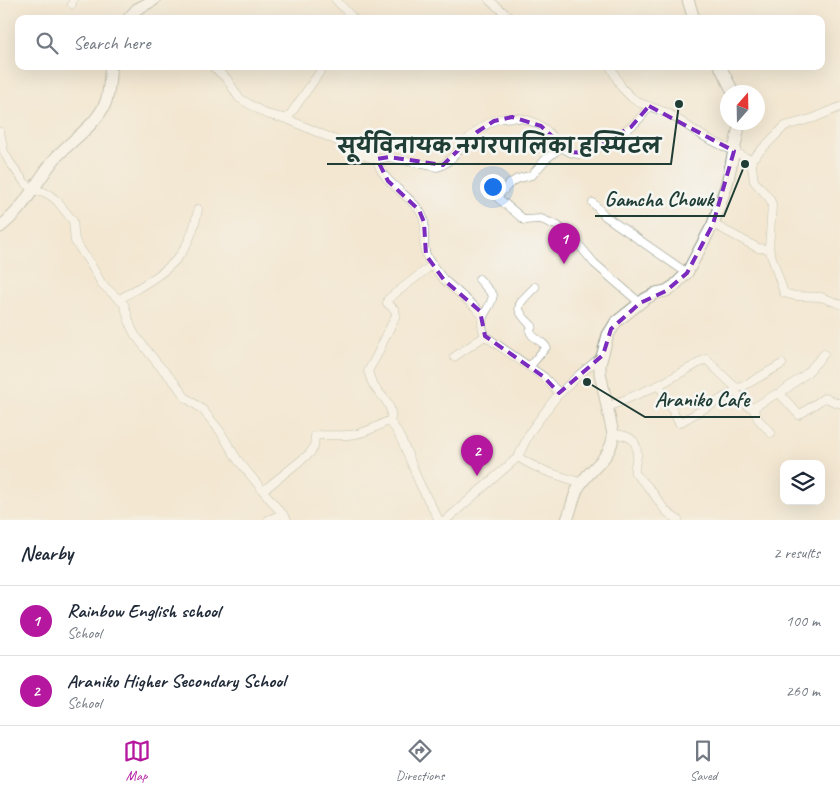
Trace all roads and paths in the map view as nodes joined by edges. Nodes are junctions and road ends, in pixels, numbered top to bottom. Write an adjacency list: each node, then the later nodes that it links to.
1 (154, 0): 5 (street)
2 (336, 0): 6 (street)
3 (489, 0): 7 (street)
4 (688, 0): 8 (street)
5 (132, 15)
6 (350, 15)
7 (507, 15)
8 (693, 15)
9 (110, 70): 24 (street)
10 (216, 70): 17 (street)
11 (321, 70): 17 (street)
12 (612, 70): 15 (street)
13 (722, 70): 14 (street)
14 (730, 85)
15 (649, 106): 20 (street); 21 (street)
16 (840, 107): 23 (street)
17 (287, 119): 22 (street)
18 (738, 130): 21 (street)
19 (0, 132): 24 (street)
20 (561, 147): 22 (street); 35 (street)
21 (734, 151): 23 (street); 27 (street)
22 (377, 159): 30 (street)
23 (751, 160): 29 (street)
24 (34, 190): 28 (street); 34 (street)
25 (593, 203): 31 (street)
26 (198, 209): 34 (street)
27 (713, 224): 29 (street); 31 (street)
28 (0, 227)
29 (769, 249): 36 (street)
30 (432, 265): 37 (street); 51 (street)
31 (687, 273): 35 (street)
32 (479, 279): 37 (street)
33 (535, 287): 43 (street)
34 (120, 299): 56 (street)
35 (640, 303): 40 (street)
36 (840, 304)
37 (482, 315): 38 (street)
38 (485, 336): 41 (street); 43 (street)
39 (824, 354): 47 (street)
40 (603, 355): 46 (street); 49 (street)
41 (454, 357)
42 (782, 364): 45 (street)
43 (530, 366): 46 (street)
44 (659, 385): 45 (street); 45 (street); 49 (street)
45 (735, 390): 50 (street)
46 (559, 393): 54 (street)
47 (779, 394): 48 (street); 50 (street)
48 (840, 403)
49 (608, 407): 53 (street)
50 (753, 408): 52 (street)
51 (390, 421): 56 (street); 59 (street)
52 (771, 433)
53 (613, 434): 55 (street); 62 (street)
54 (518, 457): 55 (street); 60 (street)
55 (582, 483): 61 (street)
56 (264, 490): 57 (street)
57 (285, 517): 58 (street)
58 (268, 520)
59 (439, 520)
60 (446, 520)
61 (567, 520)
62 (678, 520)

